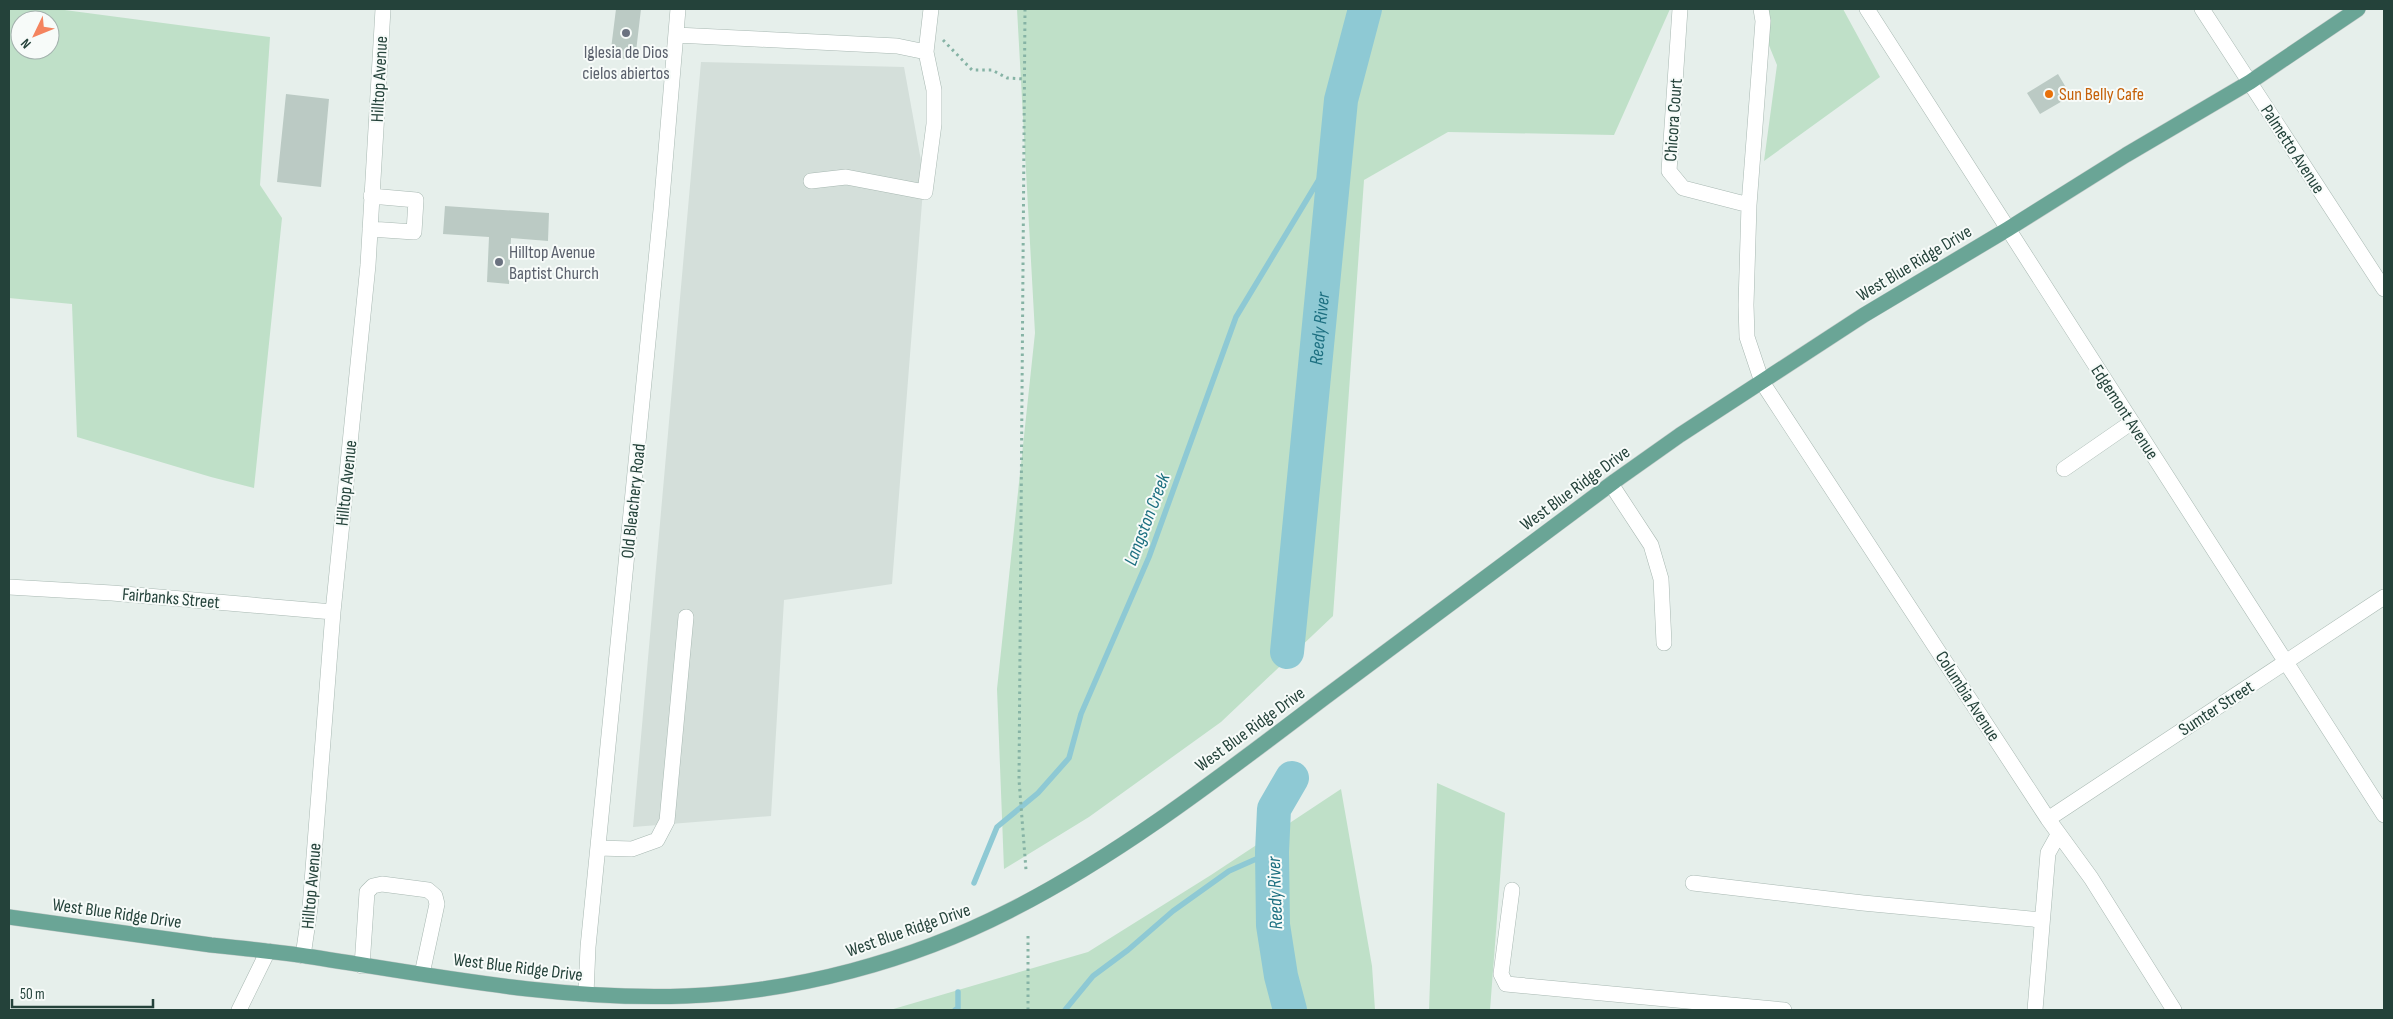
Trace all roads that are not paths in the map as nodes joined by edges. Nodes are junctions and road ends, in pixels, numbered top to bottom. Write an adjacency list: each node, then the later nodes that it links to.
1 (383, 9): 13 (street, Hilltop Avenue)
2 (678, 9): 9 (street, Old Bleachery Road)
3 (931, 9): 10 (street)
4 (1680, 9): 14 (street, Chicora Court)
5 (1762, 9): 14 (street)
6 (1867, 9): 16 (street, Edgemont Avenue)
7 (2202, 9): 11 (street, Palmetto Avenue)
8 (2358, 9): 11 (main road, West Blue Ridge Drive)
9 (676, 35): 10 (street); 31 (street, Old Bleachery Road)
10 (926, 52): 12 (street)
11 (2250, 82): 16 (main road, West Blue Ridge Drive); 17 (street, Palmetto Avenue)
12 (811, 181)
13 (371, 196): 15 (street, Hilltop Avenue); 15 (street)
14 (1749, 205): 18 (street)
15 (370, 229): 24 (street, Hilltop Avenue)
16 (2008, 229): 18 (main road, West Blue Ridge Drive); 19 (street, Edgemont Avenue)
17 (2384, 289)
18 (1762, 382): 21 (main road, West Blue Ridge Drive); 29 (street, Columbia Avenue)
19 (2132, 422): 20 (street); 27 (street, Edgemont Avenue)
20 (2064, 469)
21 (1611, 484): 26 (street); 40 (main road, West Blue Ridge Drive)
22 (9, 587): 24 (street, Fairbanks Street)
23 (2384, 597): 27 (street, Sumter Street)
24 (333, 612): 37 (street, Hilltop Avenue)
25 (686, 617): 31 (street)
26 (1664, 643)
27 (2286, 662): 28 (street, Edgemont Avenue); 29 (street, Sumter Street)
28 (2384, 815)
29 (2048, 819): 30 (street, Columbia Avenue)
30 (2058, 835): 35 (street); 44 (street, Columbia Avenue)
31 (598, 848): 40 (street, Old Bleachery Road)
32 (1693, 883): 35 (street)
33 (1512, 890): 42 (street)
34 (9, 917): 36 (main road, West Blue Ridge Drive)
35 (2041, 920): 43 (street)
36 (268, 951): 37 (main road, West Blue Ridge Drive); 41 (street)
37 (303, 956): 38 (main road, West Blue Ridge Drive)
38 (362, 966): 39 (main road, West Blue Ridge Drive); 39 (street)
39 (422, 974): 40 (main road, West Blue Ridge Drive)
40 (586, 994)
41 (239, 1010)
42 (1784, 1010)
43 (2035, 1010)
44 (2174, 1010)

